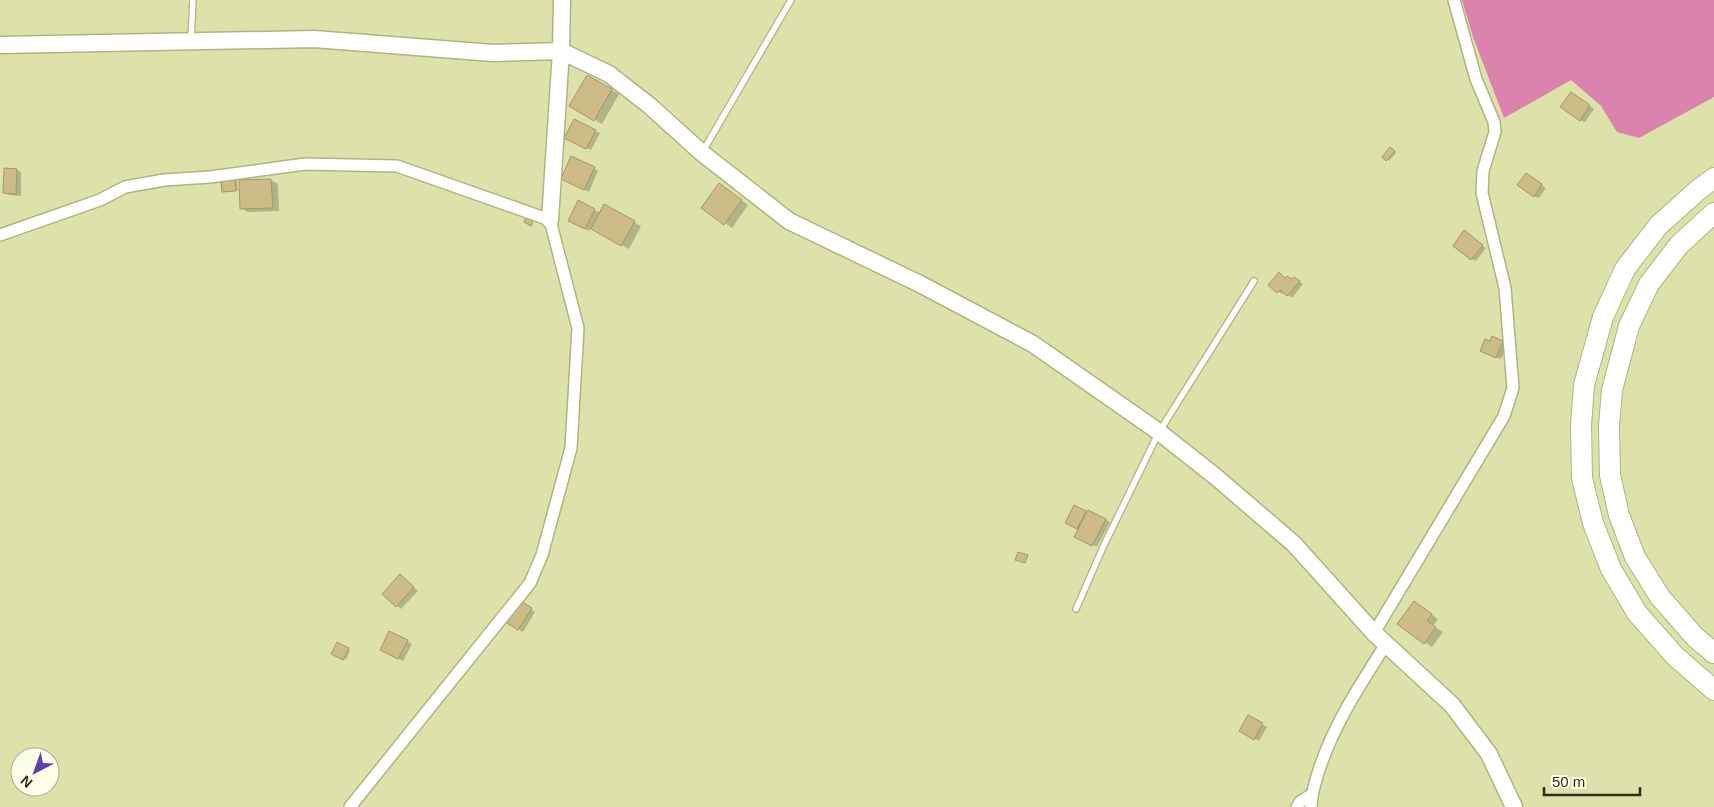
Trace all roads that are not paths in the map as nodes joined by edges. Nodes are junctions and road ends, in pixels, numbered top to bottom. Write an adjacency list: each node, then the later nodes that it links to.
1 (194, 0): 5 (lane)
2 (562, 0): 7 (street)
3 (791, 0): 8 (lane)
4 (1454, 0): 16 (street)
5 (191, 41): 6 (street); 7 (street)
6 (0, 45)
7 (561, 51): 8 (street); 11 (street)
8 (702, 153): 14 (street)
9 (1714, 178): 19 (highway)
10 (1714, 213): 18 (highway)
11 (550, 220): 12 (street); 21 (street)
12 (0, 235)
13 (1254, 281): 14 (lane)
14 (1159, 432): 15 (lane); 16 (street)
15 (1076, 608)
16 (1374, 633): 17 (street)
17 (1386, 644): 20 (street); 23 (street)
18 (1714, 653)
19 (1714, 690)
20 (1311, 801): 22 (street)
21 (350, 807)
22 (1297, 807)
23 (1514, 807)

